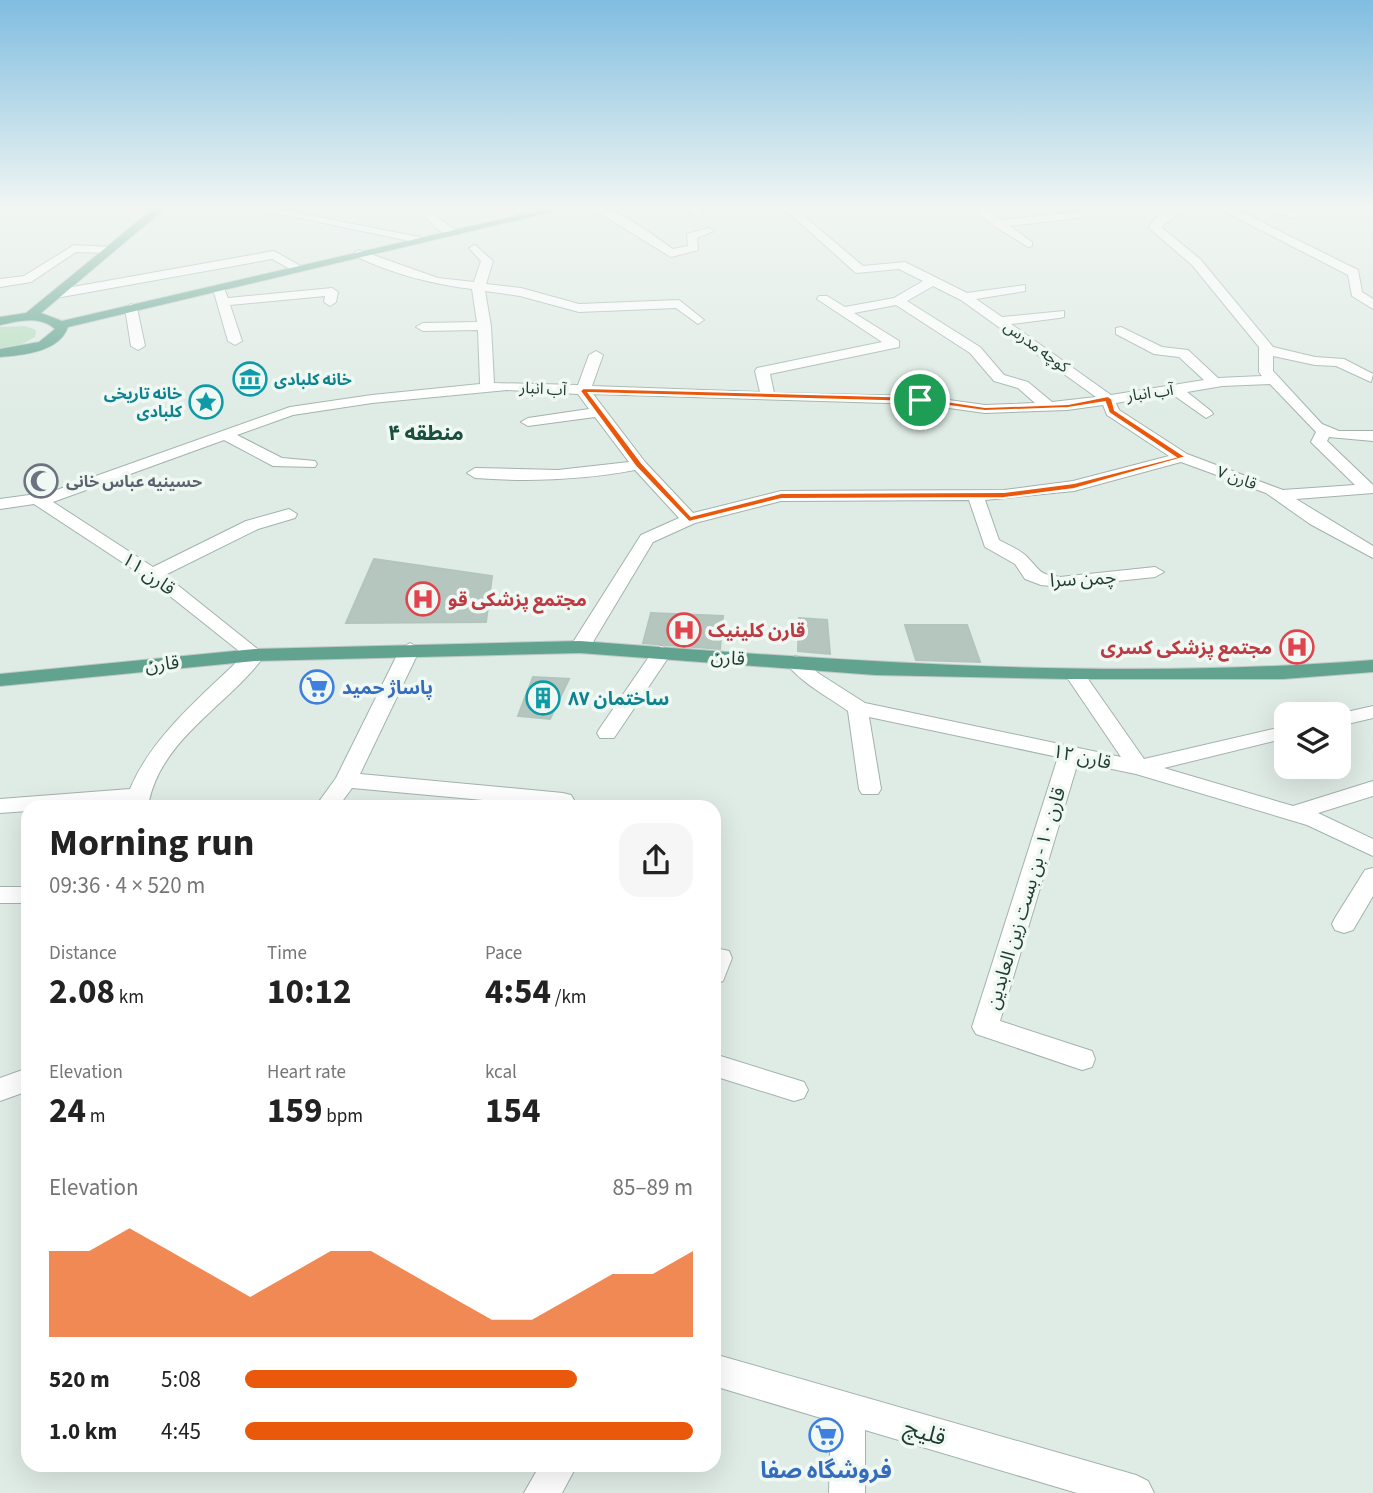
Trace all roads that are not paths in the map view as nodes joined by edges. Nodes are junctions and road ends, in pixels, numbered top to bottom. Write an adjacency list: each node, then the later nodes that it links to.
1 (34, 275): 11 (street)
2 (80, 275): 15 (main road)
3 (167, 275): 15 (street)
4 (270, 275): 13 (main road)
5 (415, 275): 12 (street)
6 (482, 275): 12 (street)
7 (920, 275): 10 (street, کوچه مدرس)
8 (1206, 275): 35 (street)
9 (1354, 275): 21 (street)
10 (932, 281): 16 (street, کوچه مدرس); 18 (street)
11 (0, 283)
12 (478, 285): 26 (street); 30 (street)
13 (219, 287): 19 (street); 22 (main road)
14 (1021, 288): 16 (street)
15 (56, 295): 25 (main road)
16 (965, 297): 28 (street, کوچه مدرس)
17 (822, 299): 23 (street)
18 (898, 301): 23 (street); 46 (street)
19 (223, 302): 20 (street); 33 (street)
20 (330, 302)
21 (1373, 305)
22 (131, 308): 29 (main road); 34 (street)
23 (844, 311): 44 (street)
24 (1059, 314): 28 (street)
25 (29, 317): 27 (main road); 29 (main road)
26 (698, 320)
27 (0, 321)
28 (1002, 321): 45 (street, کوچه مدرس)
29 (60, 325): 36 (main road)
30 (484, 326): 31 (street); 41 (street)
31 (423, 327)
32 (1121, 331): 40 (street)
33 (235, 341)
34 (138, 346)
35 (1266, 350): 38 (street); 39 (street)
36 (0, 353)
37 (596, 355): 43 (street)
38 (1371, 378)
39 (1274, 380): 40 (street, آب انبار); 50 (street)
40 (1215, 383): 42 (street, آب انبار)
41 (487, 388): 43 (street, آب انبار); 51 (street, آب انبار)
42 (1175, 389): 45 (street, آب انبار); 48 (street)
43 (583, 391): 44 (street, آب انبار); 47 (street)
44 (768, 397): 46 (street, آب انبار)
45 (1108, 399): 46 (street, آب انبار); 53 (street, قارن ٧)
46 (1049, 407)
47 (599, 412): 49 (street); 55 (street)
48 (1206, 414)
49 (528, 422)
50 (1325, 432): 52 (street); 58 (street)
51 (223, 435): 54 (street); 59 (street, آب انبار)
52 (1373, 436)
53 (1182, 457): 57 (street); 58 (street, قارن ٧)
54 (309, 464)
55 (639, 465): 56 (street); 62 (street)
56 (475, 473)
57 (975, 494): 62 (street); 64 (street, چمن سرا)
58 (1279, 495): 63 (street, قارن ٧)
59 (37, 499): 60 (street, آب انبار); 65 (street, قارن ۱۱)
60 (0, 505)
61 (289, 514): 65 (street)
62 (689, 519): 66 (street)
63 (1373, 553)
64 (1155, 572)
65 (153, 574): 69 (street, قارن ۱۱)
66 (580, 647): 67 (main road, قارن); 68 (main road, قارن)
67 (410, 649): 69 (main road, قارن); 81 (street)
68 (662, 652): 70 (main road, قارن); 77 (street)
69 (256, 654): 73 (main road, قارن); 84 (street)
70 (795, 662): 72 (main road, قارن); 74 (street, قارن ۱۲)
71 (1373, 666): 72 (main road, قارن)
72 (1074, 673): 80 (street)
73 (0, 680)
74 (858, 708): 79 (street, قارن ۱۲); 83 (street)
75 (1373, 712): 76 (street)
76 (1351, 717)
77 (607, 733)
78 (1274, 735): 80 (street)
79 (1070, 753): 80 (street, قارن ۱۲); 95 (street, قارن ۱۰ - بن بست زین العابدین)
80 (1139, 768): 89 (street, قارن ۱۲)
81 (346, 780): 85 (street); 86 (street)
82 (1373, 788): 89 (street)
83 (870, 789)
84 (139, 800)
85 (331, 800)
86 (563, 800)
87 (21, 805): 88 (street)
88 (0, 806)
89 (1295, 813): 90 (street, قارن ۱۲)
90 (1373, 848)
91 (1373, 876): 94 (street)
92 (0, 895): 93 (street)
93 (21, 895)
94 (1344, 924)
95 (1082, 1059)
96 (721, 1067): 99 (street)
97 (21, 1082): 98 (street)
98 (0, 1090)
99 (794, 1090)
100 (721, 1372): 101 (street, قلیچ)
101 (848, 1410): 104 (street); 105 (street, قلیچ)
102 (556, 1472): 103 (street)
103 (542, 1493)
104 (847, 1493)
105 (1136, 1493)

